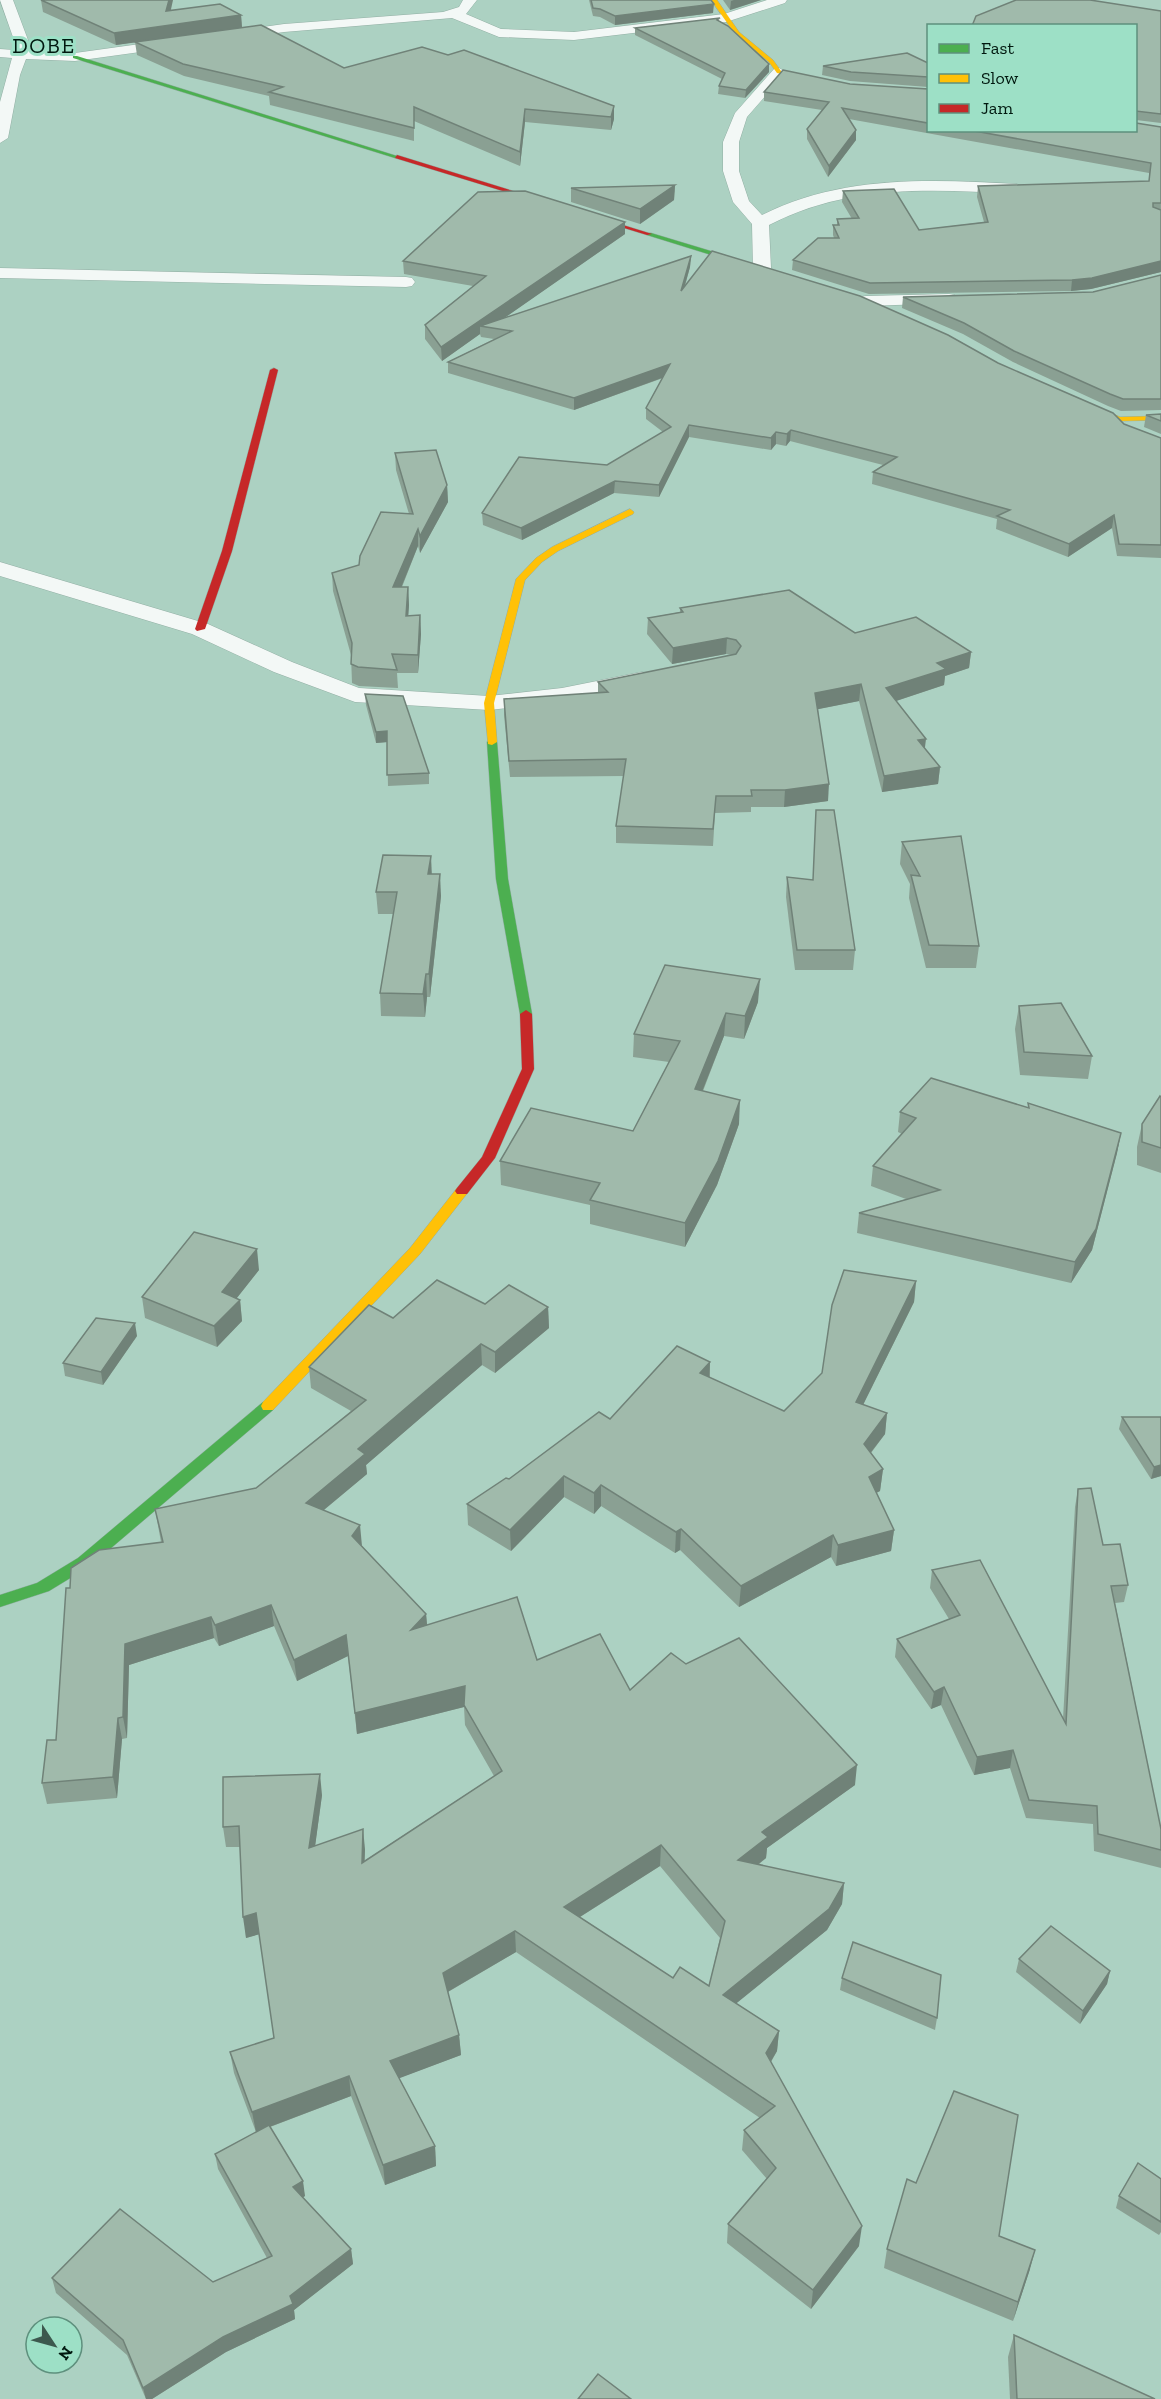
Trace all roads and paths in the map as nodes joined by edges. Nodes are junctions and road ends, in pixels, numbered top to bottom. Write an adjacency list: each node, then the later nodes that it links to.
1 (6, 0): 8 (street)
2 (470, 0): 5 (street)
3 (714, 0): 6 (street)
4 (780, 0): 6 (street)
5 (455, 14): 6 (street); 9 (street)
6 (726, 18): 10 (street)
7 (0, 53): 8 (street)
8 (21, 54): 9 (street); 12 (street)
9 (75, 57): 15 (street)
10 (779, 72): 11 (street); 14 (street)
11 (839, 85)
12 (0, 138)
13 (1017, 189): 14 (street)
14 (760, 223): 15 (street)
15 (767, 269)
16 (0, 273): 17 (street)
17 (406, 282)
18 (860, 299): 19 (street); 20 (street)
19 (963, 299)
20 (898, 314)
21 (274, 370): 28 (street)
22 (1067, 397): 24 (street)
23 (1161, 418): 24 (street)
24 (1119, 419): 25 (street)
25 (1149, 439)
26 (630, 512): 30 (street)
27 (0, 569): 28 (street)
28 (200, 629): 30 (street)
29 (667, 674): 30 (street)
30 (489, 703): 31 (street)
31 (0, 1601)

